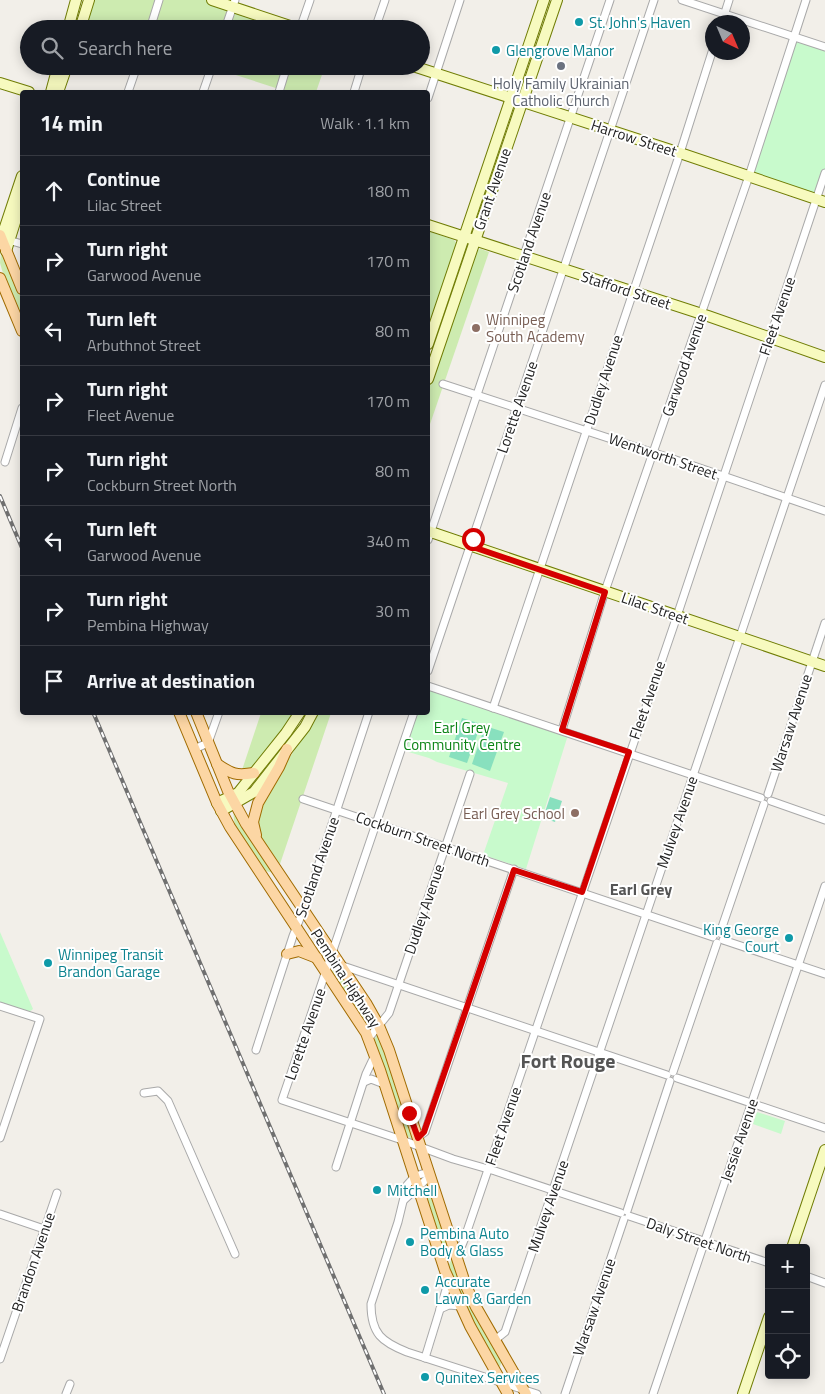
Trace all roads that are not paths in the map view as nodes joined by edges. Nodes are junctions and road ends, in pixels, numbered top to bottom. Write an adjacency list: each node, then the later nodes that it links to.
1 (76, 0): 17 (main road)
2 (89, 0): 18 (main road)
3 (160, 0): 19 (street)
4 (212, 0): 15 (main road)
5 (310, 0): 22 (street)
6 (385, 0): 23 (street)
7 (460, 0): 28 (street)
8 (544, 0): 44 (main road, Grant Avenue)
9 (557, 0): 45 (main road, Grant Avenue)
10 (610, 0): 46 (street, Scotland Avenue)
11 (654, 0): 47 (street, Lorette Avenue)
12 (682, 0): 16 (street)
13 (729, 0): 16 (street)
14 (806, 0): 24 (street, Garwood Avenue)
15 (233, 3): 20 (street); 21 (main road)
16 (725, 14): 24 (street)
17 (70, 20)
18 (83, 20)
19 (153, 20)
20 (228, 20)
21 (276, 20)
22 (302, 20)
23 (378, 20)
24 (794, 36): 25 (street); 50 (street, Garwood Avenue)
25 (825, 47)
26 (709, 60): 48 (street, Dudley Avenue)
27 (430, 72): 28 (main road, Harrow Street)
28 (436, 74): 43 (street); 44 (main road, Harrow Street)
29 (56, 75): 37 (main road)
30 (64, 75): 38 (main road)
31 (134, 75): 39 (street)
32 (209, 75): 40 (street)
33 (284, 75): 41 (street)
34 (359, 75): 42 (street)
35 (0, 83): 36 (main road)
36 (23, 90)
37 (52, 90)
38 (59, 90)
39 (129, 90)
40 (204, 90)
41 (280, 90)
42 (355, 90)
43 (430, 92)
44 (511, 98): 45 (main road, Harrow Street); 55 (main road, Grant Avenue)
45 (522, 102): 46 (main road, Harrow Street); 57 (main road, Grant Avenue)
46 (570, 117): 47 (main road, Harrow Street); 59 (street, Scotland Avenue)
47 (610, 130): 48 (main road, Harrow Street); 60 (street, Lorette Avenue)
48 (680, 153): 50 (main road, Harrow Street); 63 (street, Dudley Avenue)
49 (825, 173): 52 (street, Fleet Avenue)
50 (749, 176): 52 (main road, Harrow Street); 64 (street, Garwood Avenue)
51 (20, 183): 56 (main road)
52 (821, 200): 67 (street, Fleet Avenue)
53 (20, 204): 56 (main road)
54 (430, 226): 55 (main road, Stafford Street)
55 (464, 237): 57 (main road, Stafford Street); 66 (main road, Grant Avenue)
56 (3, 240): 58 (street); 62 (main road)
57 (475, 240): 59 (main road, Stafford Street); 69 (main road, Grant Avenue)
58 (20, 244)
59 (523, 257): 60 (main road, Stafford Street); 72 (street, Scotland Avenue)
60 (563, 270): 63 (main road, Stafford Street); 73 (street, Lorette Avenue)
61 (0, 278): 65 (main road)
62 (20, 284)
63 (632, 292): 64 (main road, Stafford Street); 75 (street, Dudley Avenue)
64 (702, 315): 67 (main road, Stafford Street); 76 (street, Garwood Avenue)
65 (20, 326)
66 (430, 338)
67 (770, 338): 68 (main road, Stafford Street); 78 (street, Fleet Avenue)
68 (825, 357)
69 (430, 373)
70 (443, 384): 72 (street, Wentworth Street)
71 (825, 385): 79 (street, Mulvey Avenue)
72 (477, 394): 73 (street, Wentworth Street); 81 (street, Scotland Avenue)
73 (517, 408): 75 (street, Wentworth Street); 83 (street, Lorette Avenue)
74 (20, 414): 77 (street)
75 (586, 430): 76 (street, Wentworth Street); 84 (street, Dudley Avenue)
76 (654, 454): 78 (street, Wentworth Street); 85 (street, Garwood Avenue)
77 (5, 462)
78 (723, 476): 79 (street, Wentworth Street); 86 (street, Fleet Avenue)
79 (787, 498): 80 (street, Wentworth Street); 88 (street, Mulvey Avenue)
80 (825, 511)
81 (430, 528)
82 (430, 535): 83 (main road, Lilac Street)
83 (470, 546): 84 (main road, Lilac Street); 90 (street, Lorette Avenue)
84 (540, 568): 85 (main road, Lilac Street); 93 (street, Dudley Avenue)
85 (605, 592): 86 (main road, Lilac Street); 101 (street, Garwood Avenue)
86 (676, 616): 88 (main road, Lilac Street); 105 (street, Fleet Avenue)
87 (825, 623): 89 (street, Warsaw Avenue)
88 (740, 637): 89 (main road, Lilac Street); 109 (street, Mulvey Avenue)
89 (812, 661): 91 (main road, Lilac Street); 112 (street, Warsaw Avenue)
90 (430, 665)
91 (825, 666)
92 (430, 687): 93 (street)
93 (493, 708): 101 (street)
94 (180, 715): 104 (main road, Pembina Highway)
95 (197, 715): 102 (main road, Pembina Highway)
96 (219, 715): 102 (street)
97 (298, 715): 107 (main road)
98 (310, 715): 103 (main road)
99 (369, 715): 114 (street, Scotland Avenue)
100 (413, 715): 116 (street, Lorette Avenue)
101 (562, 730): 105 (street)
102 (208, 743): 104 (street); 106 (main road, Pembina Highway)
103 (287, 748): 110 (main road); 117 (main road)
104 (194, 749): 113 (main road, Pembina Highway)
105 (629, 752): 109 (street); 123 (street, Fleet Avenue)
106 (217, 764): 107 (main road); 110 (main road, Pembina Highway)
107 (254, 773): 110 (main road)
108 (470, 774): 118 (street, Dudley Avenue)
109 (693, 775): 112 (street); 125 (street, Mulvey Avenue)
110 (233, 799): 113 (main road); 117 (main road, Pembina Highway)
111 (303, 799): 114 (street, Cockburn Street North)
112 (766, 799): 115 (street); 127 (street, Warsaw Avenue)
113 (219, 807): 120 (main road, Pembina Highway)
114 (337, 810): 116 (street, Cockburn Street North); 124 (street, Scotland Avenue)
115 (825, 820)
116 (377, 823): 118 (street, Cockburn Street North); 130 (street, Lorette Avenue)
117 (258, 844): 121 (main road, Pembina Highway)
118 (446, 847): 119 (street, Cockburn Street North); 133 (street, Dudley Avenue)
119 (514, 870): 123 (street, Cockburn Street North); 135 (street)
120 (262, 876): 121 (main road); 126 (main road, Pembina Highway)
121 (286, 884): 124 (main road, Pembina Highway)
122 (825, 886): 131 (street, Jessie Avenue)
123 (582, 892): 125 (street, Cockburn Street North); 137 (street, Fleet Avenue)
124 (303, 911): 126 (street, Scotland Avenue); 130 (main road, Pembina Highway)
125 (646, 914): 127 (street, Cockburn Street North); 140 (street, Mulvey Avenue)
126 (296, 927): 128 (street, Scotland Avenue); 129 (main road, Pembina Highway)
127 (718, 938): 131 (street, Cockburn Street North); 142 (street, Warsaw Avenue)
128 (287, 954): 129 (main road); 139 (street, Scotland Avenue)
129 (317, 958): 130 (main road, Pembina Highway)
130 (332, 963): 133 (street); 136 (main road, Pembina Highway); 138 (main road, Pembina Highway); 146 (street, Lorette Avenue)
131 (798, 965): 132 (street, Cockburn Street North); 147 (street, Jessie Avenue)
132 (825, 974)
133 (399, 985): 135 (street); 136 (street, Dudley Avenue)
134 (0, 1006): 150 (street)
135 (467, 1008): 137 (street); 152 (street)
136 (378, 1026): 138 (street, Dudley Avenue); 152 (main road, Pembina Highway)
137 (536, 1031): 140 (street); 155 (street, Fleet Avenue)
138 (368, 1039): 141 (main road, Pembina Highway)
139 (256, 1050)
140 (600, 1052): 142 (street); 159 (street, Mulvey Avenue)
141 (375, 1056): 143 (street); 144 (main road, Pembina Highway)
142 (672, 1076): 147 (street); 163 (street, Warsaw Avenue)
143 (364, 1082): 144 (street); 148 (street)
144 (384, 1084): 151 (main road, Pembina Highway)
145 (144, 1092): 168 (street)
146 (282, 1100): 148 (street, Daly Street North)
147 (751, 1103): 149 (street); 165 (street, Jessie Avenue)
148 (351, 1123): 151 (street, Daly Street North); 154 (street)
149 (825, 1128)
150 (0, 1138)
151 (402, 1140): 152 (street, Daly Street North); 157 (main road, Pembina Highway)
152 (419, 1143): 155 (street, Daly Street North); 156 (main road, Pembina Highway)
153 (825, 1150): 166 (main road)
154 (336, 1167)
155 (488, 1170): 159 (street, Daly Street North); 167 (street, Fleet Avenue)
156 (429, 1174): 157 (street); 158 (street); 167 (main road, Pembina Highway)
157 (414, 1176): 158 (main road, Pembina Highway); 161 (street)
158 (418, 1187): 161 (street); 170 (main road, Pembina Highway)
159 (553, 1190): 163 (street, Daly Street North); 176 (street, Mulvey Avenue)
160 (57, 1193): 164 (street, Brandon Avenue)
161 (404, 1200): 177 (street)
162 (0, 1214): 164 (street)
163 (625, 1215): 165 (street, Daly Street North); 186 (street, Warsaw Avenue)
164 (44, 1229): 178 (street, Brandon Avenue)
165 (704, 1242): 169 (street, Daly Street North); 187 (street, Jessie Avenue)
166 (793, 1244)
167 (454, 1252): 170 (main road); 176 (main road, Pembina Highway)
168 (235, 1254)
169 (765, 1262)
170 (447, 1275): 173 (main road, Pembina Highway); 174 (street)
171 (810, 1277): 172 (street)
172 (825, 1283)
173 (460, 1306): 174 (street); 180 (main road, Pembina Highway)
174 (440, 1309): 177 (street)
175 (765, 1328): 188 (main road)
176 (495, 1340): 179 (main road, Pembina Highway)
177 (425, 1358): 180 (street)
178 (0, 1359)
179 (508, 1363): 180 (street); 182 (main road, Pembina Highway)
180 (496, 1377): 182 (street); 184 (main road, Pembina Highway)
181 (70, 1384): 183 (street)
182 (525, 1392): 185 (street)
183 (66, 1394)
184 (508, 1394)
185 (537, 1394)
186 (564, 1394)
187 (653, 1394)
188 (742, 1394)

